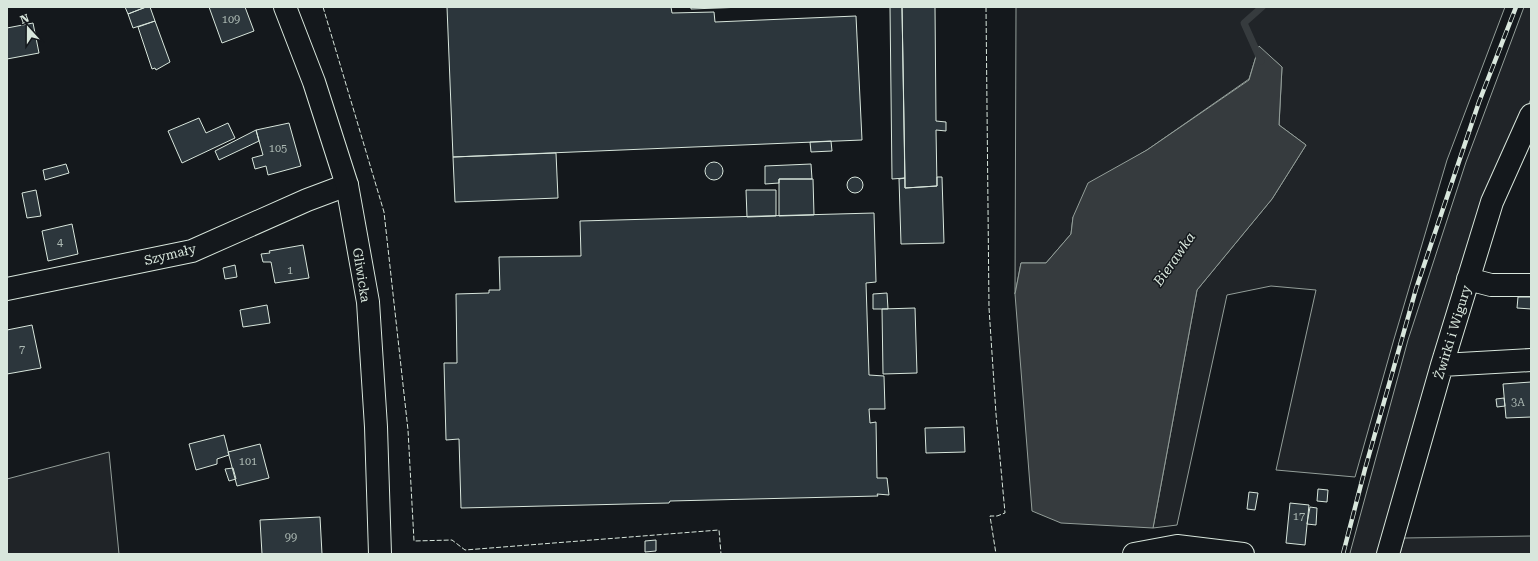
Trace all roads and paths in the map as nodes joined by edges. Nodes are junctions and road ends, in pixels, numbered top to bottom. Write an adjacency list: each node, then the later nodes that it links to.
1 (285, 7): 4 (street, Gliwicka)
2 (1531, 115): 3 (street, Żwirki i Wigury)
3 (1525, 141): 5 (street, Żwirki i Wigury)
4 (347, 185): 7 (street, Szymały); 10 (street, Gliwicka)
5 (1468, 279): 6 (street); 9 (street, Żwirki i Wigury)
6 (1531, 285)
7 (7, 289)
8 (1531, 360): 9 (street)
9 (1442, 365): 13 (street, Żwirki i Wigury)
10 (380, 554)
11 (1134, 554): 12 (street)
12 (1243, 554)
13 (1388, 554)

